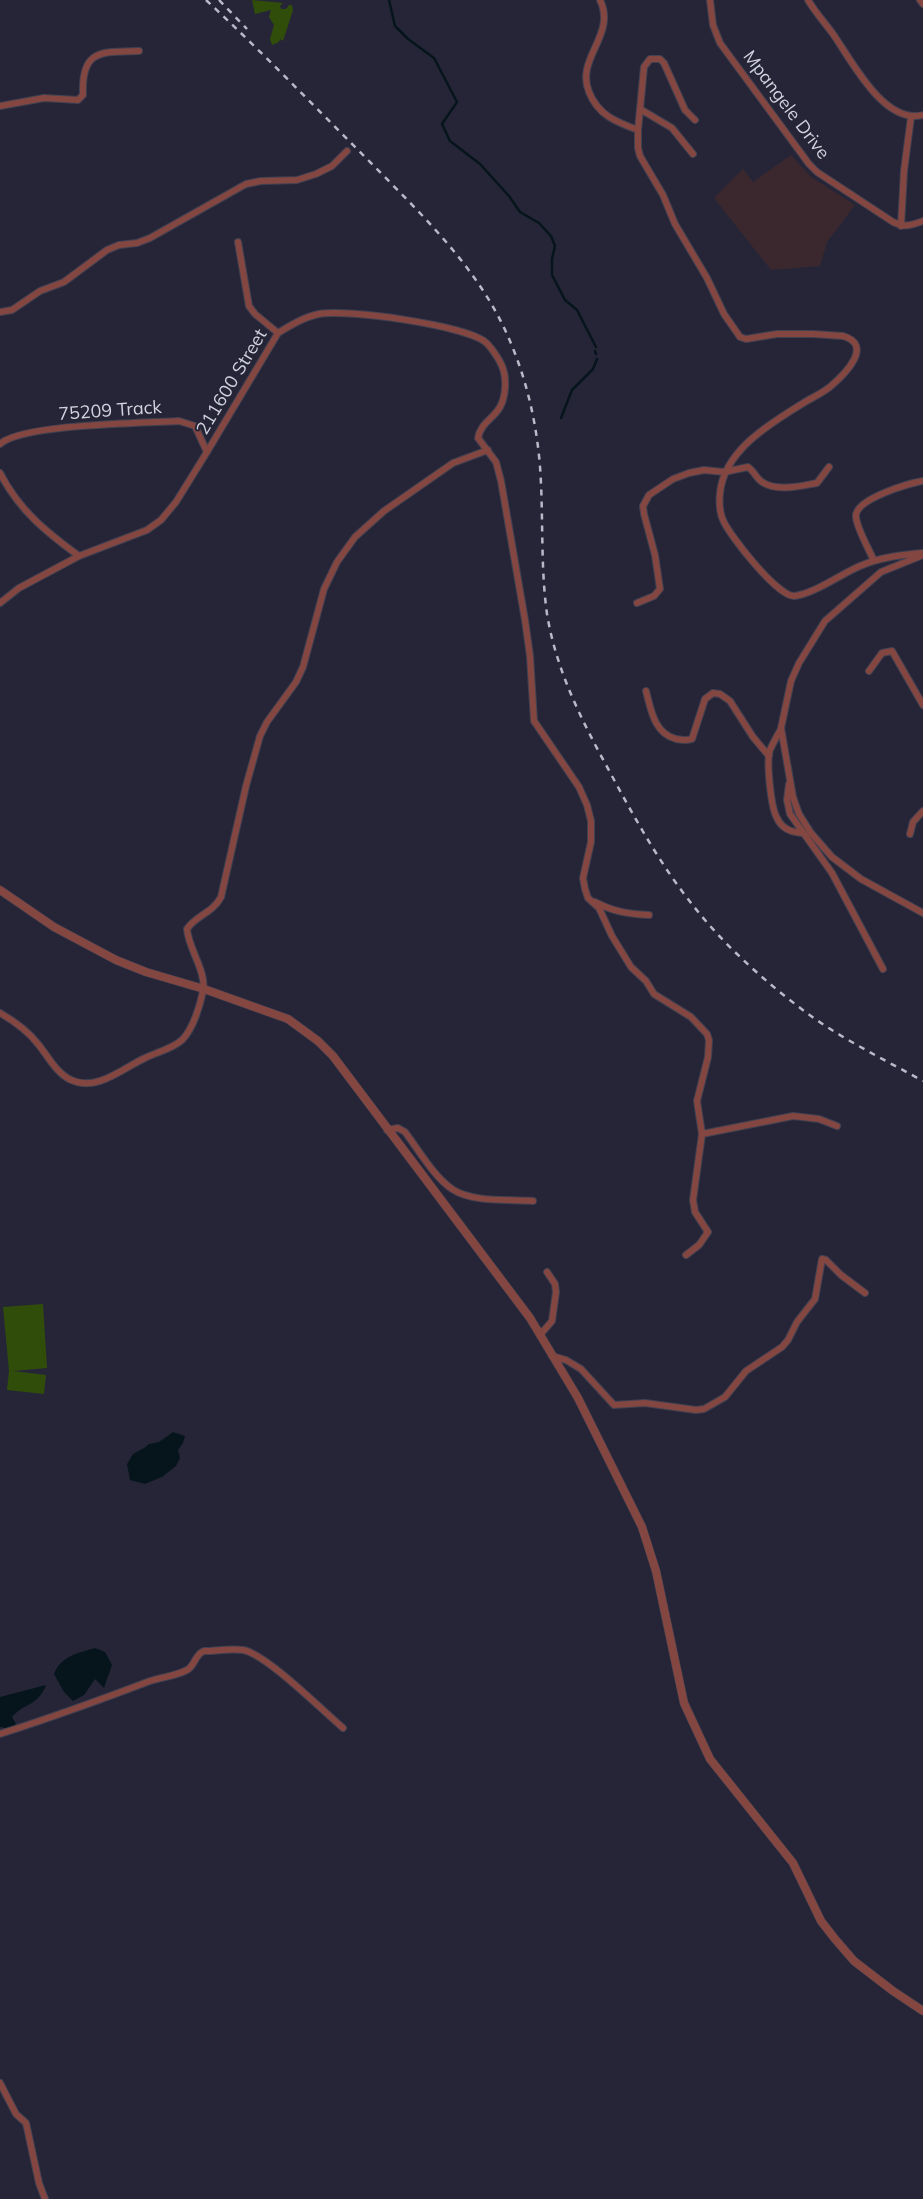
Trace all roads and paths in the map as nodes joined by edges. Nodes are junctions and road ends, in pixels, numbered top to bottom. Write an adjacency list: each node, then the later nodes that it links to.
1 (600, 0): 12 (street)
2 (710, 0): 16 (street, Mpangele Drive)
3 (808, 0): 10 (street)
4 (920, 0): 5 (street)
5 (923, 4)
6 (140, 52): 7 (street)
7 (0, 106)
8 (640, 109): 11 (street); 12 (street); 14 (street)
9 (923, 115): 10 (street)
10 (911, 117): 16 (street)
11 (695, 120)
12 (638, 130): 24 (street)
13 (347, 151): 18 (street)
14 (693, 154)
15 (923, 221): 16 (street)
16 (901, 226)
17 (238, 242): 19 (street)
18 (0, 312)
19 (278, 333): 21 (street, 211600 Street); 22 (street, 211600 Street)
20 (0, 444): 22 (street, 75209 Track)
21 (488, 450): 42 (street); 46 (street)
22 (207, 452): 28 (street, 211600 Street)
23 (829, 467): 24 (street)
24 (724, 472): 29 (street); 31 (street)
25 (0, 473): 28 (street)
26 (923, 481): 29 (street)
27 (923, 554): 29 (street); 35 (street)
28 (79, 556): 30 (street, 211600 Street)
29 (874, 561)
30 (0, 603)
31 (637, 603)
32 (869, 671): 34 (street)
33 (646, 691): 36 (street)
34 (923, 706)
35 (781, 728): 36 (street); 37 (street)
36 (769, 756): 39 (street)
37 (790, 780): 39 (street); 43 (street)
38 (923, 811): 40 (street)
39 (802, 833): 45 (street)
40 (910, 834)
41 (0, 890): 46 (street)
42 (588, 898): 44 (street); 50 (street)
43 (923, 913)
44 (650, 915)
45 (883, 968)
46 (204, 989): 47 (street); 49 (street)
47 (0, 1013)
48 (837, 1126): 50 (street)
49 (387, 1130): 51 (street); 55 (street)
50 (702, 1134): 52 (street)
51 (533, 1201)
52 (686, 1255)
53 (547, 1272): 55 (street)
54 (865, 1292): 56 (street)
55 (540, 1335): 56 (street)
56 (552, 1356): 59 (street)
57 (343, 1728): 58 (street)
58 (0, 1734)
59 (923, 2010)
60 (0, 2083): 61 (street)
61 (45, 2199)

